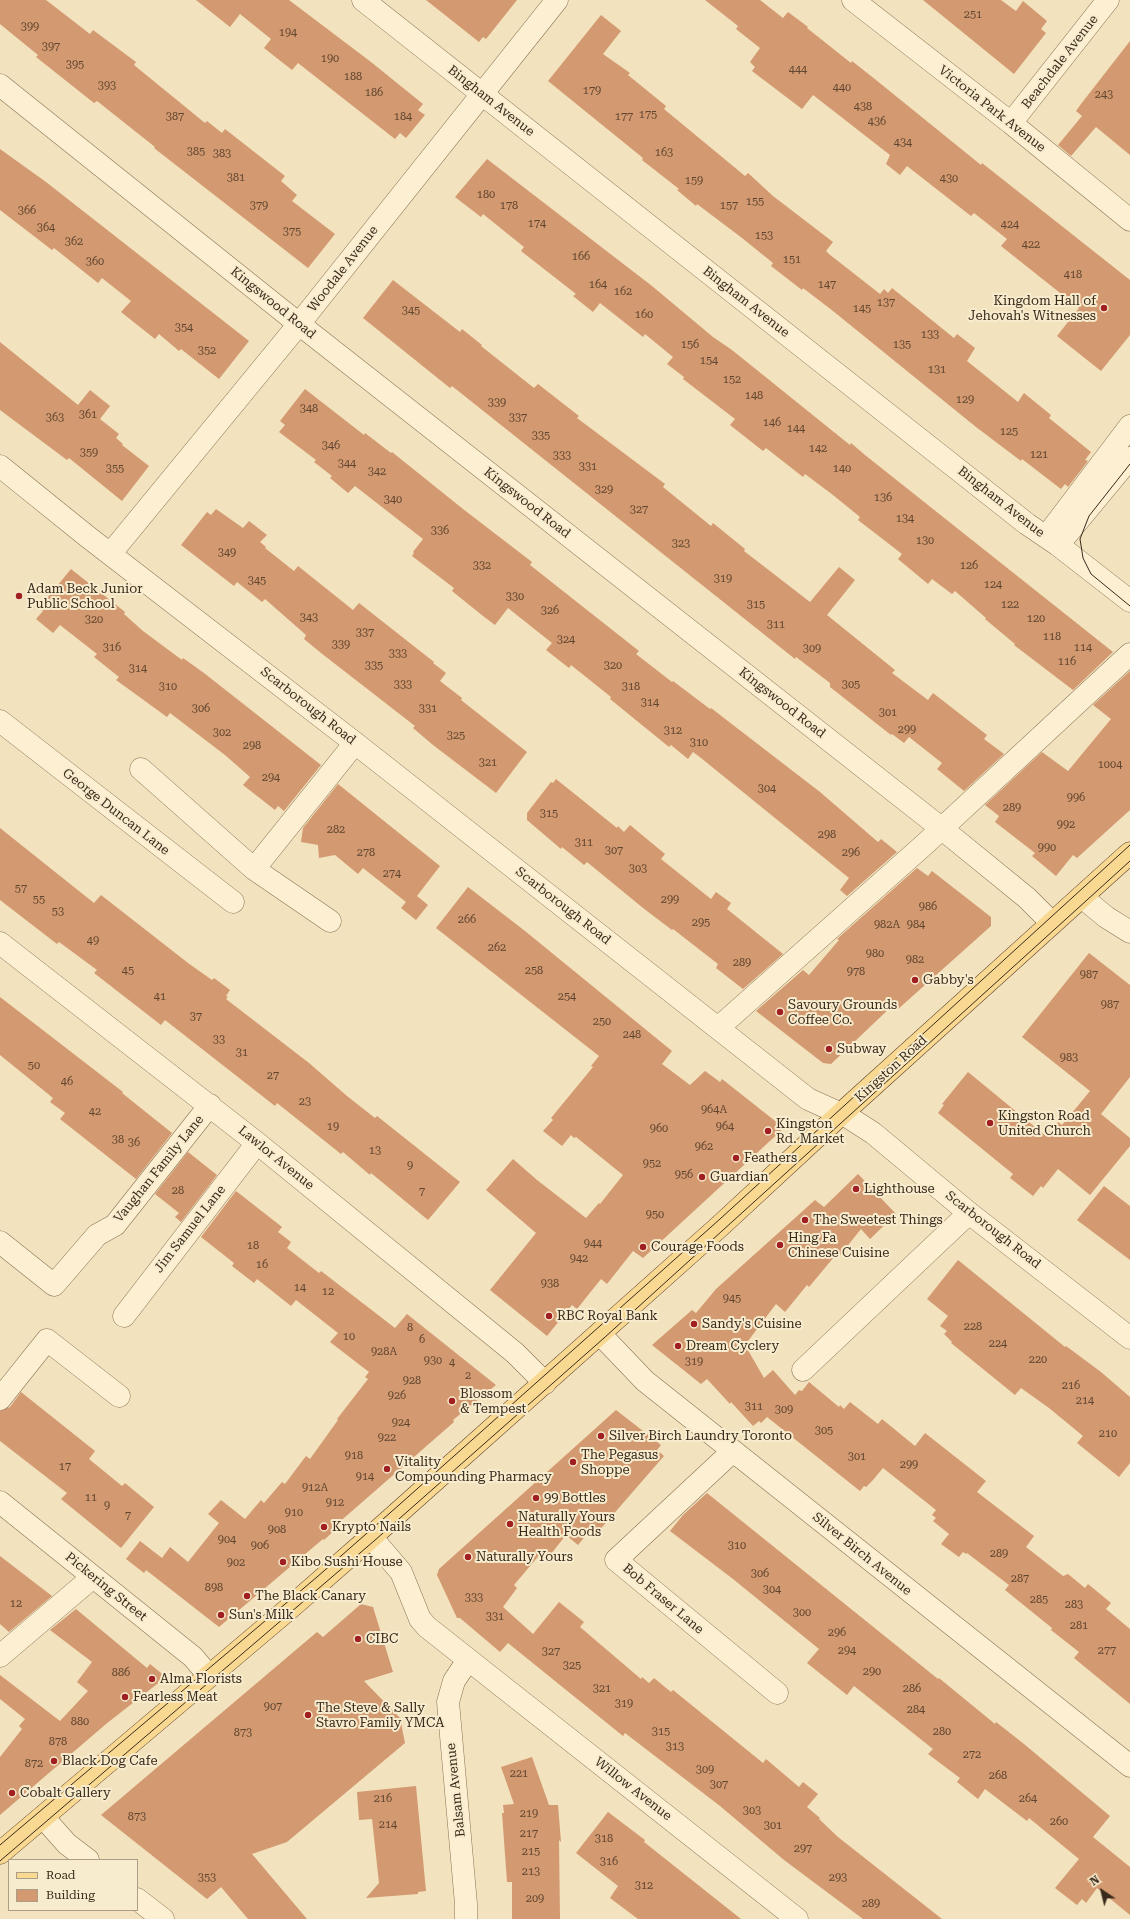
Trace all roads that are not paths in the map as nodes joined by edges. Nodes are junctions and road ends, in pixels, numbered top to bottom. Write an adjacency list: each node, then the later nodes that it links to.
1 (364, 0): 6 (street, Bingham Avenue)
2 (557, 0): 6 (street, Woodale Avenue)
3 (852, 0): 7 (street, Victoria Park Avenue)
4 (1108, 0): 7 (street, Beachdale Avenue)
5 (0, 85): 9 (street, Kingswood Road)
6 (482, 94): 9 (street, Woodale Avenue); 13 (street, Bingham Avenue)
7 (1011, 124): 8 (street, Victoria Park Avenue)
8 (1130, 220)
9 (300, 324): 14 (street, Woodale Avenue); 20 (street, Kingswood Road)
10 (1130, 426): 13 (street)
11 (1130, 458): 13 (street)
12 (0, 466): 14 (street, Scarborough Road)
13 (1052, 541): 15 (street, Bingham Avenue)
14 (111, 553): 18 (street, Scarborough Road)
15 (1130, 601)
16 (1130, 654): 20 (street)
17 (0, 721): 24 (street, George Duncan Lane)
18 (355, 743): 22 (street); 29 (street, Scarborough Road)
19 (141, 769): 22 (street)
20 (941, 828): 26 (street, Kingswood Road); 29 (street)
21 (1130, 853): 23 (main road, Kingston Road)
22 (254, 869): 25 (street)
23 (1082, 897): 26 (main road, Kingston Road); 27 (street)
24 (232, 902)
25 (330, 921)
26 (1052, 923): 31 (main road, Kingston Road)
27 (1130, 932)
28 (0, 944): 30 (street, Lawlor Avenue)
29 (718, 1028): 31 (street, Scarborough Road)
30 (210, 1105): 32 (street, Lawlor Avenue); 34 (street, Vaughan Family Lane)
31 (841, 1114): 33 (street, Scarborough Road); 36 (main road, Kingston Road)
32 (257, 1143): 35 (street, Jim Samuel Lane); 39 (street, Lawlor Avenue)
33 (969, 1213): 37 (street, Scarborough Road); 38 (street)
34 (0, 1242)
35 (124, 1316)
36 (600, 1334): 39 (main road, Kingston Road); 42 (street, Silver Birch Avenue)
37 (1130, 1338)
38 (803, 1370)
39 (545, 1383): 44 (main road, Kingston Road)
40 (119, 1396): 41 (street)
41 (0, 1399)
42 (733, 1451): 49 (street, Bob Fraser Lane); 50 (street, Silver Birch Avenue)
43 (0, 1502): 45 (street, Pickering Street)
44 (371, 1537): 47 (street); 48 (main road, Kingston Road)
45 (94, 1577): 46 (street); 48 (street, Pickering Street)
46 (0, 1656)
47 (468, 1660): 56 (street, Balsam Avenue); 57 (street, Willow Avenue)
48 (209, 1676): 51 (main road, Kingston Road)
49 (777, 1693)
50 (1130, 1766)
51 (43, 1817): 52 (main road, Kingston Road); 53 (street)
52 (0, 1853)
53 (87, 1859)
54 (138, 1900): 55 (street)
55 (163, 1919)
56 (466, 1919)
57 (797, 1919)

